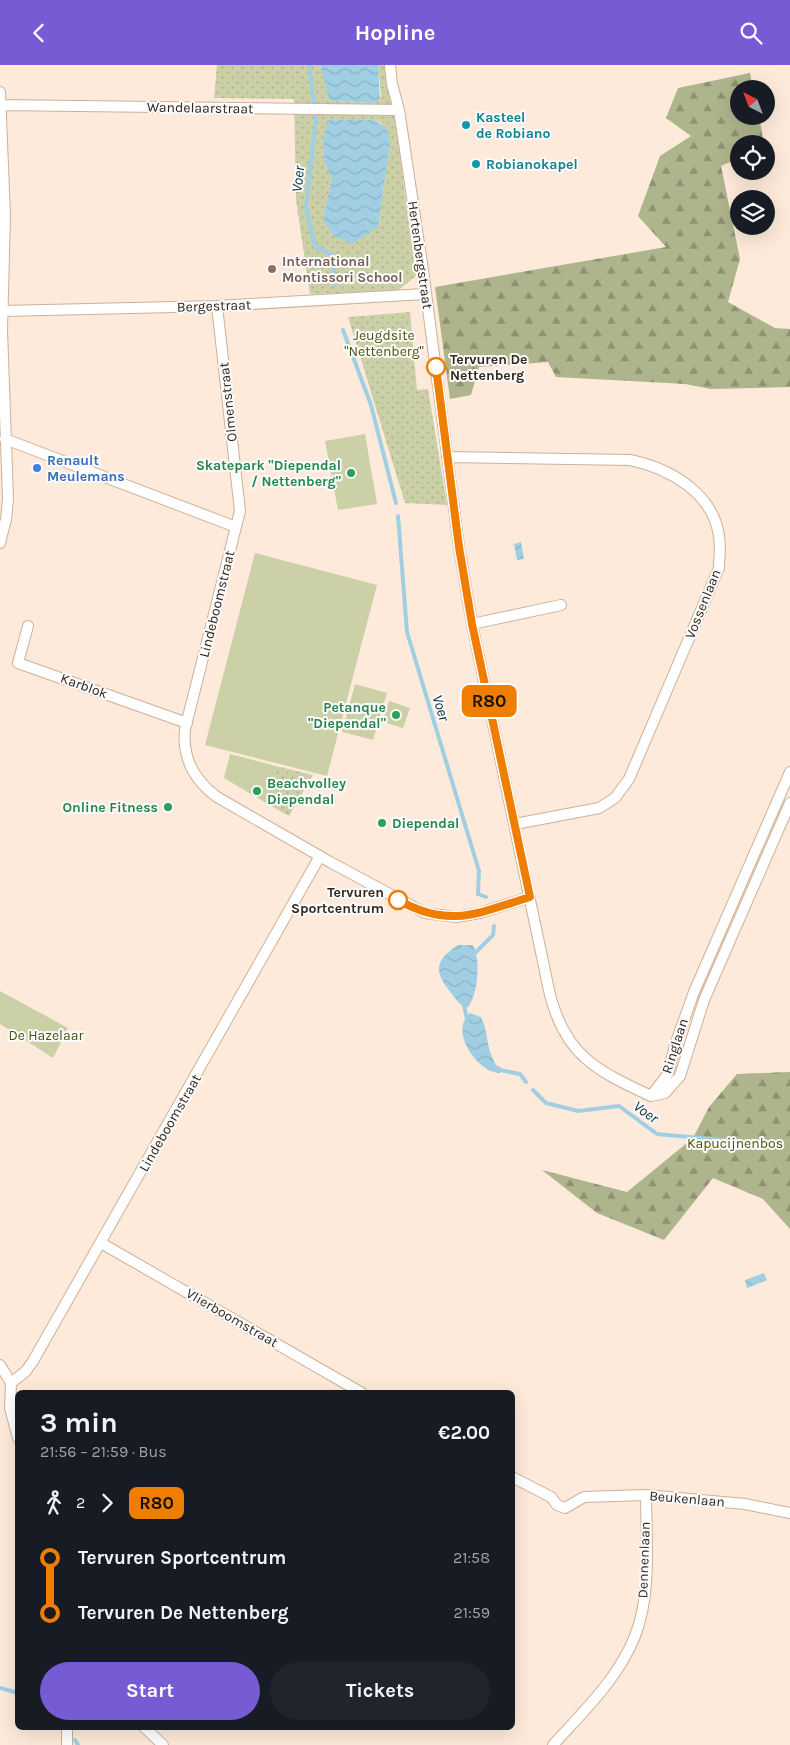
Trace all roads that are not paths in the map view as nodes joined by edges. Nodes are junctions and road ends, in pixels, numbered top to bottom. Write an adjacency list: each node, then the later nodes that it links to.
1 (390, 65): 4 (street, Hertenbergstraat)
2 (0, 92): 3 (street)
3 (1, 105): 4 (street, Wandelaarstraat); 7 (street)
4 (399, 110): 5 (street, Hertenbergstraat)
5 (426, 294): 6 (street, Bergestraat); 9 (street, Hertenbergstraat)
6 (217, 306): 7 (street, Bergestraat); 10 (street, Olmenstraat)
7 (2, 315): 8 (street)
8 (5, 439): 10 (street); 11 (street)
9 (447, 457): 13 (street, Hertenbergstraat); 18 (street, Vossenlaan)
10 (236, 527): 15 (street, Lindeboomstraat)
11 (0, 543)
12 (561, 605): 13 (street)
13 (472, 624): 18 (street, Hertenbergstraat)
14 (28, 626): 15 (street, Karblok)
15 (187, 723): 19 (street, Lindeboomstraat)
16 (790, 772): 21 (street, Ringlaan)
17 (790, 803): 21 (street, Ringlaan)
18 (515, 824): 20 (street, Hertenbergstraat)
19 (320, 856): 20 (street, Lindeboomstraat); 22 (street, Lindeboomstraat)
20 (530, 897): 21 (street, Hertenbergstraat)
21 (651, 1096)
22 (101, 1243): 24 (street, Lindeboomstraat); 25 (street, Vlierboomstraat)
23 (0, 1365): 24 (street)
24 (11, 1383): 26 (street)
25 (357, 1390)
26 (15, 1427)
27 (515, 1479): 28 (street, Beukenlaan)
28 (646, 1495): 29 (street, Beukenlaan); 34 (street, Dennenlaan)
29 (790, 1513)
30 (67, 1730): 32 (street)
31 (147, 1730): 33 (street)
32 (66, 1745)
33 (163, 1745)
34 (553, 1745)

